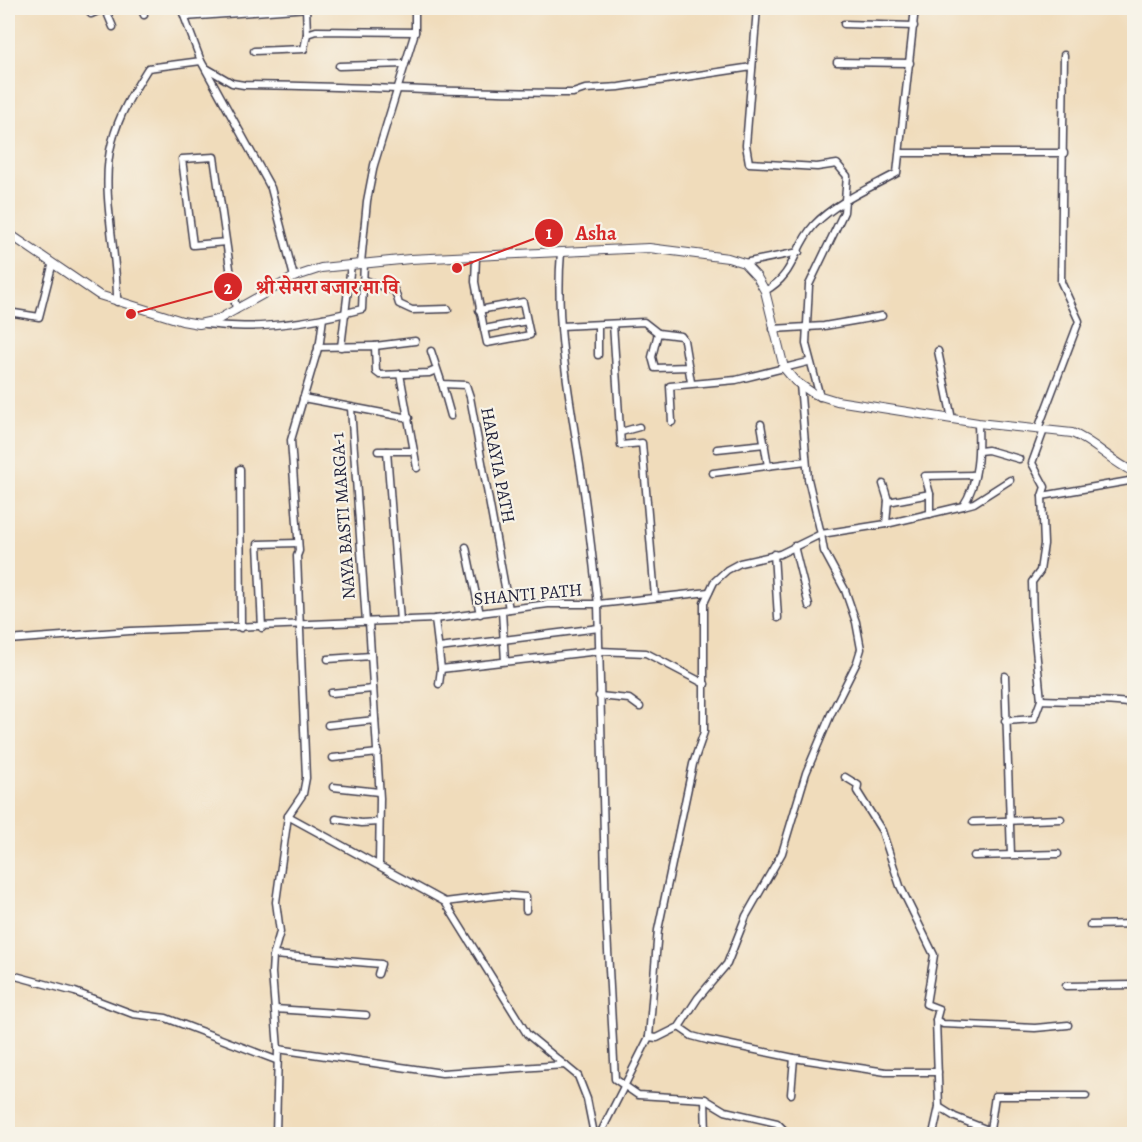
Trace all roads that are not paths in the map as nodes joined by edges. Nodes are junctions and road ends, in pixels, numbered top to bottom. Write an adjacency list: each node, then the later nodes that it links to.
1 (105, 8): 8 (street); 13 (street)
2 (141, 8): 9 (street)
3 (181, 8): 10 (street)
4 (307, 8): 10 (street); 15 (street)
5 (415, 8): 14 (street)
6 (756, 8): 23 (street)
7 (915, 8): 12 (street)
8 (91, 14)
9 (144, 15)
10 (185, 17): 18 (street)
11 (844, 24): 12 (street)
12 (914, 26): 20 (street)
13 (113, 27)
14 (415, 32): 15 (street); 21 (street)
15 (306, 34): 16 (street)
16 (254, 51)
17 (1064, 55): 27 (street)
18 (201, 61): 24 (street); 41 (street)
19 (837, 62): 20 (street)
20 (910, 63): 26 (street)
21 (405, 64): 22 (street); 25 (street)
22 (339, 66)
23 (752, 67): 25 (street); 28 (street)
24 (206, 69): 25 (street); 38 (street)
25 (398, 88): 34 (street)
26 (900, 153): 27 (street); 28 (street)
27 (1064, 153): 83 (street)
28 (846, 201): 32 (street); 54 (street)
29 (8, 233): 37 (street)
30 (226, 242): 30 (street); 44 (street)
31 (561, 252): 33 (street); 35 (street); 53 (street)
32 (799, 252): 35 (street); 40 (street)
33 (476, 257): 34 (street); 43 (street)
34 (363, 263): 36 (street); 39 (street)
35 (744, 263): 40 (street)
36 (351, 265): 38 (street); 46 (street)
37 (52, 266): 41 (street); 45 (street)
38 (294, 277): 44 (street)
39 (365, 280): 42 (street); 46 (street)
40 (765, 291): 56 (street)
41 (117, 302): 50 (street)
42 (448, 309)
43 (479, 309): 49 (street); 55 (street)
44 (236, 310): 50 (street)
45 (8, 312)
46 (345, 313): 48 (street); 61 (street)
47 (882, 316): 54 (street)
48 (323, 318): 50 (street); 60 (street)
49 (527, 321): 55 (street); 55 (street)
50 (199, 324)
51 (613, 324): 52 (street); 57 (street); 84 (street)
52 (598, 325): 53 (street); 64 (street)
53 (561, 326): 114 (street)
54 (805, 326): 56 (street); 65 (street)
55 (484, 329)
56 (773, 329): 67 (street)
57 (658, 333): 66 (street); 66 (street)
58 (415, 341): 59 (street)
59 (375, 346): 61 (street); 69 (street)
60 (318, 347): 61 (street); 74 (street)
61 (341, 347)
62 (431, 351): 68 (street)
63 (938, 351): 78 (street)
64 (598, 355)
65 (808, 362): 67 (street); 73 (street)
66 (689, 367): 70 (street)
67 (784, 368): 70 (street); 72 (street)
68 (436, 370): 69 (street); 71 (street)
69 (399, 374): 77 (street)
70 (691, 382): 79 (street)
71 (442, 384): 76 (street); 116 (street, HARAYIA PATH)
72 (800, 384): 73 (street); 92 (street)
73 (820, 397): 78 (street)
74 (303, 398): 75 (street); 108 (street)
75 (351, 408): 77 (street); 121 (street, NAYA BASTI MARGA-1)
76 (451, 416)
77 (409, 418): 88 (street)
78 (952, 419): 80 (street)
79 (672, 422)
80 (978, 423): 83 (street); 89 (street)
81 (761, 424): 85 (street)
82 (639, 427): 84 (street)
83 (1041, 430): 97 (street); 102 (street)
84 (621, 432): 113 (street)
85 (765, 444): 86 (street); 93 (street)
86 (717, 449)
87 (387, 451): 88 (street); 90 (street); 120 (street)
88 (414, 451): 94 (street)
89 (978, 451): 91 (street); 98 (street)
90 (378, 452)
91 (1019, 459)
92 (806, 461): 93 (street); 107 (street)
93 (768, 466): 96 (street)
94 (417, 468)
95 (240, 469): 123 (street)
96 (713, 473)
97 (1134, 474): 102 (street)
98 (975, 475): 101 (street); 104 (street)
99 (1010, 480): 104 (street)
100 (883, 484): 103 (street)
101 (930, 494): 103 (street); 105 (street)
102 (1042, 496): 140 (street)
103 (888, 502): 106 (street)
104 (963, 506): 105 (street)
105 (930, 514): 106 (street)
106 (886, 524): 107 (street)
107 (821, 534): 109 (street); 174 (street)
108 (298, 543): 122 (street); 124 (street)
109 (794, 546): 111 (street); 115 (street)
110 (466, 547): 117 (street)
111 (774, 554): 112 (street); 118 (street)
112 (710, 591): 113 (street); 136 (street)
113 (655, 597): 114 (street)
114 (598, 604): 116 (street, SHANTI PATH); 125 (street, SHANTI PATH)
115 (809, 606)
116 (506, 610): 117 (street, SHANTI PATH); 126 (street)
117 (480, 614): 119 (street, SHANTI PATH)
118 (778, 618)
119 (435, 619): 120 (street, SHANTI PATH); 128 (street)
120 (400, 621): 121 (street, SHANTI PATH)
121 (367, 622): 122 (street, SHANTI PATH); 130 (street, NAYA BASTI MARGA-1)
122 (302, 627): 124 (street, SHANTI PATH); 151 (street)
123 (241, 628): 124 (street, SHANTI PATH); 127 (street, SHANTI PATH)
124 (262, 628)
125 (599, 628): 126 (street); 129 (street, SHANTI PATH)
126 (504, 639): 128 (street); 132 (street)
127 (8, 640)
128 (439, 648): 133 (street)
129 (599, 651): 132 (street); 136 (street); 139 (street, SHANTI PATH)
130 (371, 656): 131 (street); 137 (street, NAYA BASTI MARGA-1)
131 (328, 659)
132 (505, 661): 133 (street)
133 (441, 669): 135 (street)
134 (1005, 675): 144 (street)
135 (439, 684)
136 (705, 684): 175 (street)
137 (373, 689): 138 (street); 143 (street, NAYA BASTI MARGA-1)
138 (332, 693)
139 (599, 696): 142 (street); 181 (street, SHANTI PATH)
140 (1041, 700): 141 (street); 144 (street)
141 (1134, 704)
142 (640, 707)
143 (375, 720): 145 (street); 146 (street, NAYA BASTI MARGA-1)
144 (1005, 721): 154 (street)
145 (328, 725)
146 (378, 753): 147 (street); 150 (street, NAYA BASTI MARGA-1)
147 (333, 758)
148 (845, 777): 172 (street)
149 (333, 787): 150 (street)
150 (379, 792): 155 (street, NAYA BASTI MARGA-1)
151 (288, 816): 160 (street); 165 (street)
152 (336, 819): 155 (street)
153 (1060, 819): 154 (street)
154 (1010, 820): 156 (street); 158 (street)
155 (379, 822): 160 (street, NAYA BASTI MARGA-1)
156 (973, 822)
157 (1058, 854): 158 (street)
158 (1011, 855): 159 (street)
159 (974, 856)
160 (379, 864): 161 (street)
161 (445, 902): 162 (street); 179 (street)
162 (526, 910)
163 (1134, 924): 164 (street)
164 (1090, 925)
165 (274, 955): 167 (street); 170 (street)
166 (8, 974): 178 (street)
167 (378, 974)
168 (1134, 985): 169 (street)
169 (1066, 986)
170 (275, 1009): 171 (street); 176 (street)
171 (366, 1015)
172 (936, 1020): 173 (street); 180 (street)
173 (1068, 1025)
174 (679, 1027): 175 (street); 177 (street)
175 (649, 1037): 181 (street)
176 (278, 1049): 178 (street); 179 (street)
177 (794, 1058): 180 (street); 182 (street)
178 (276, 1060): 187 (street)
179 (565, 1065): 188 (street)
180 (938, 1072): 185 (street)
181 (626, 1088): 184 (street); 189 (street)
182 (790, 1094)
183 (1086, 1096): 186 (street)
184 (705, 1099): 190 (street); 191 (street)
185 (939, 1107): 186 (street); 192 (street)
186 (990, 1130): 193 (street)
187 (276, 1134)
188 (594, 1134)
189 (600, 1134)
190 (706, 1134)
191 (789, 1134)
192 (933, 1134)
193 (998, 1134)

